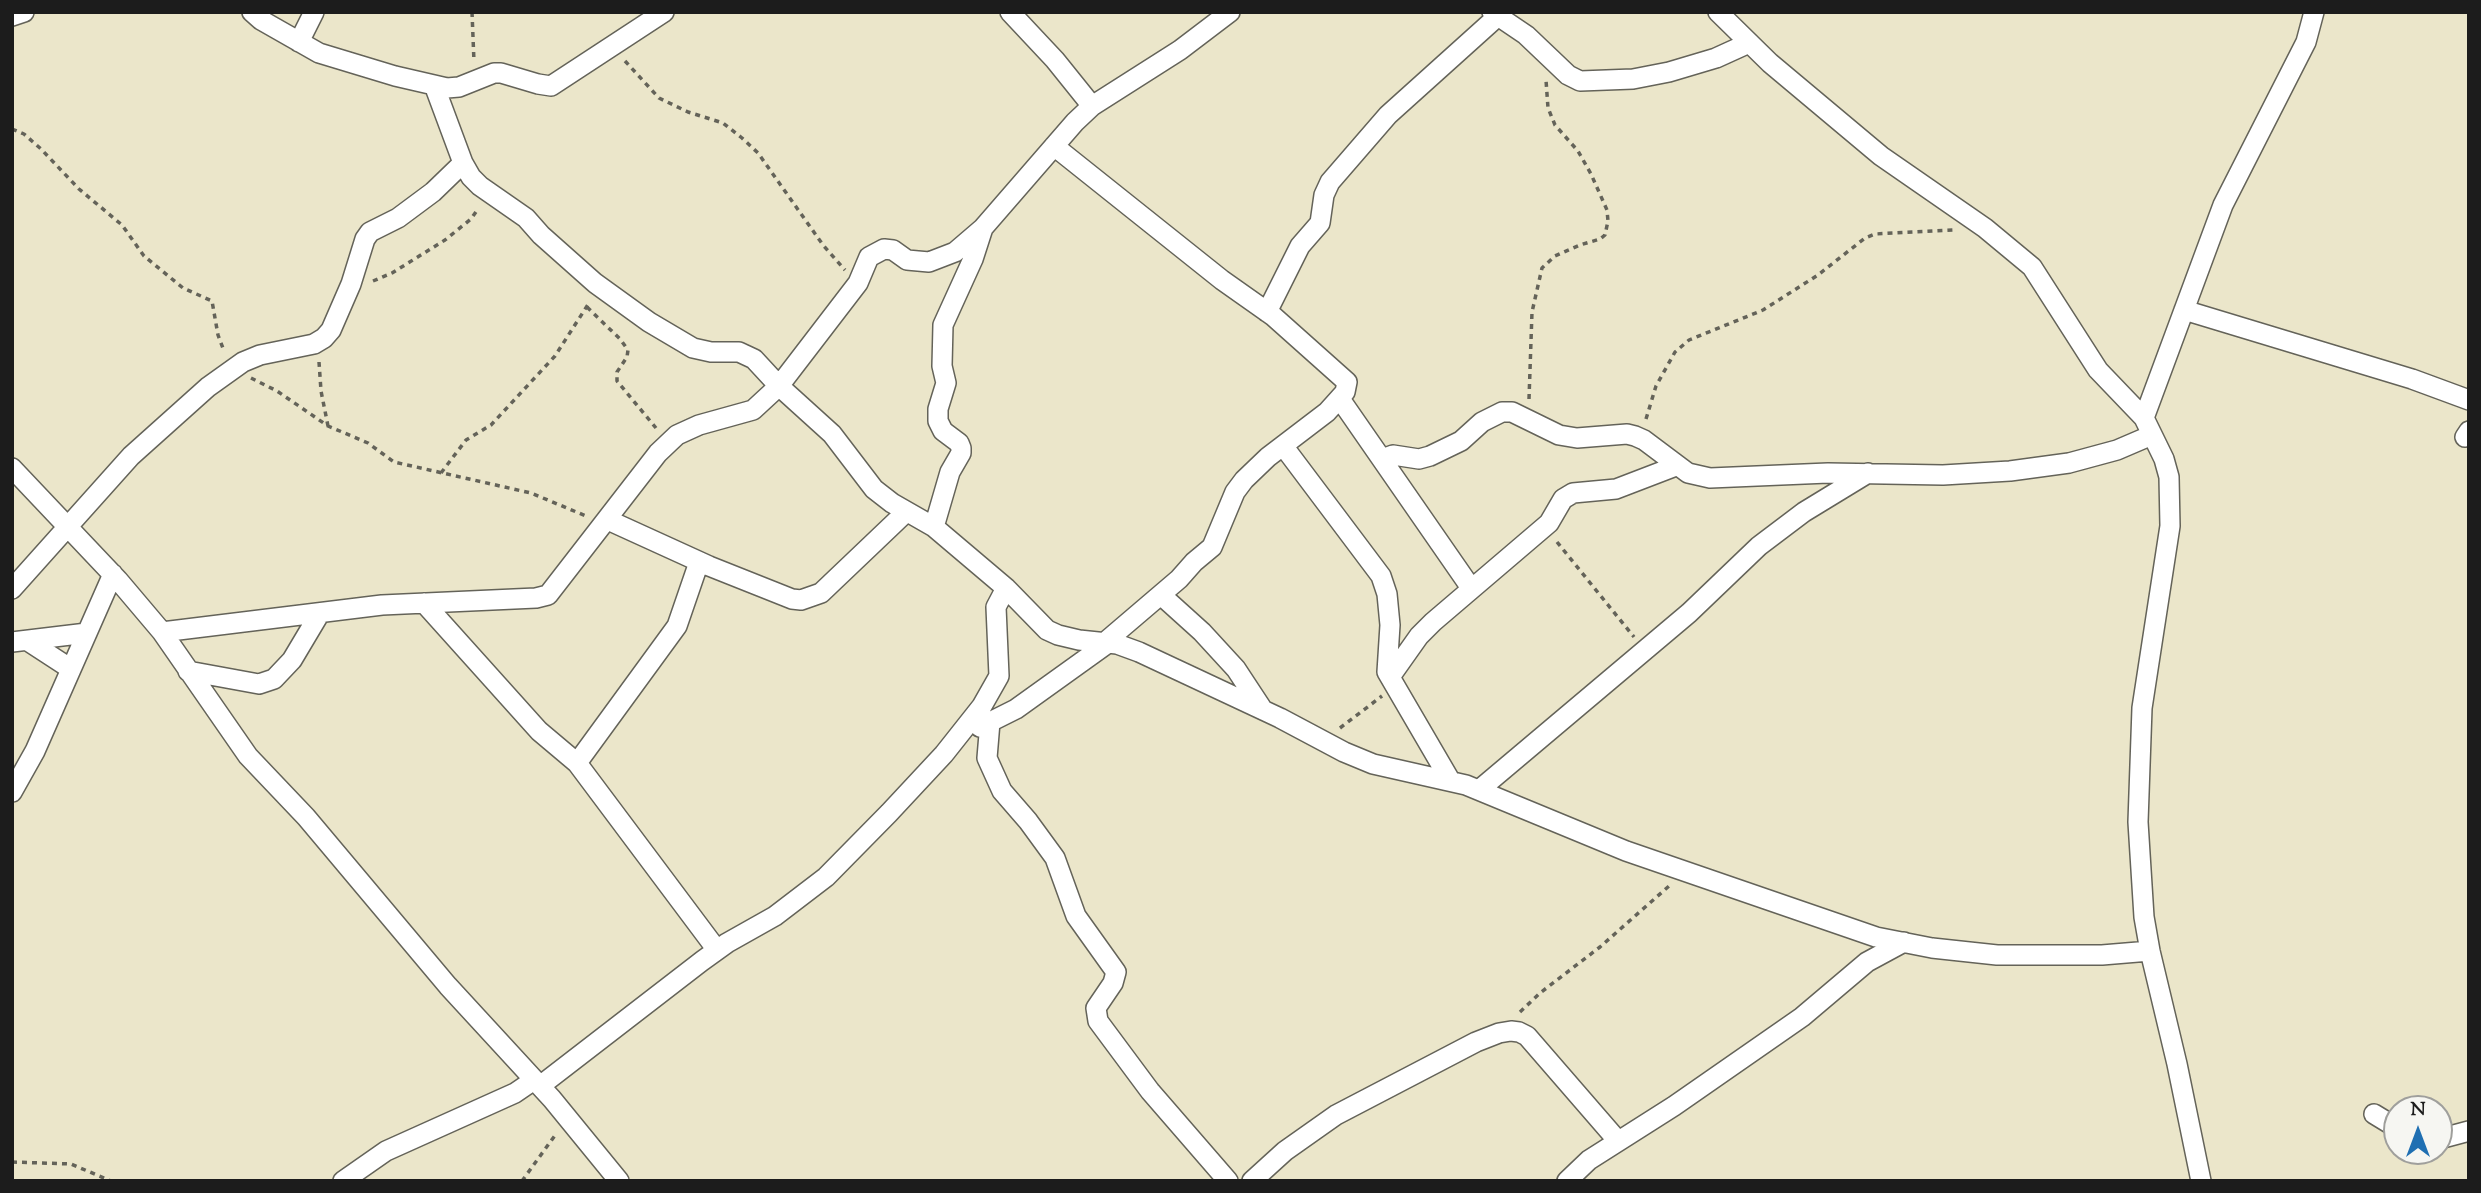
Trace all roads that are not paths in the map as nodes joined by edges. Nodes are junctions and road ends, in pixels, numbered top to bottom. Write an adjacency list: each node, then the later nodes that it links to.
1 (24, 12): 10 (street)
2 (252, 12): 11 (street)
3 (314, 12): 11 (street)
4 (664, 12): 13 (street)
5 (1010, 12): 14 (street)
6 (1230, 12): 14 (street)
7 (1718, 12): 12 (street)
8 (2314, 12): 18 (street)
9 (1495, 14): 12 (street); 19 (street)
10 (12, 16)
11 (299, 42): 13 (street)
12 (1749, 43): 23 (street)
13 (434, 85): 16 (street)
14 (1092, 106): 15 (street)
15 (1054, 146): 17 (street); 19 (street)
16 (463, 163): 20 (street); 31 (street)
17 (984, 228): 20 (street); 32 (street)
18 (2184, 310): 22 (street); 23 (street)
19 (1267, 312): 21 (street)
20 (779, 386): 29 (street); 30 (street)
21 (1340, 399): 24 (street); 25 (street)
22 (2469, 400)
23 (2148, 426): 28 (street); 57 (street)
24 (1284, 447): 38 (street); 47 (street)
25 (1382, 459): 26 (street); 36 (street)
26 (1676, 466): 28 (street); 36 (street)
27 (12, 468): 31 (street)
28 (1868, 473): 53 (street)
29 (906, 512): 32 (street); 33 (street)
30 (606, 522): 33 (street); 39 (street)
31 (67, 527): 34 (street); 37 (street)
32 (934, 527): 35 (street)
33 (699, 562): 51 (street)
34 (113, 574): 41 (street); 42 (street)
35 (1006, 588): 44 (street); 50 (street)
36 (1471, 588): 47 (street)
37 (12, 589)
38 (1161, 595): 44 (street); 48 (street)
39 (424, 603): 40 (street); 51 (street)
40 (320, 613): 41 (street); 46 (street)
41 (162, 632): 46 (street)
42 (87, 634): 43 (street); 45 (street)
43 (20, 642): 45 (street)
44 (1106, 643): 48 (street); 49 (street)
45 (71, 670): 54 (street)
46 (188, 671): 58 (street)
47 (1392, 682): 52 (street)
48 (1263, 710): 52 (street)
49 (990, 722): 50 (street); 64 (street)
50 (954, 741): 56 (street)
51 (577, 763): 56 (street)
52 (1450, 780): 53 (street)
53 (1479, 790): 55 (street)
54 (12, 792)
55 (1905, 942): 57 (street); 61 (street)
56 (717, 950): 58 (street)
57 (2150, 951): 67 (street)
58 (537, 1083): 62 (street); 63 (street)
59 (2374, 1114): 60 (street)
60 (2383, 1119)
61 (1618, 1141): 65 (street); 66 (street)
62 (342, 1181)
63 (619, 1181)
64 (1228, 1181)
65 (1252, 1181)
66 (1567, 1181)
67 (2201, 1181)

